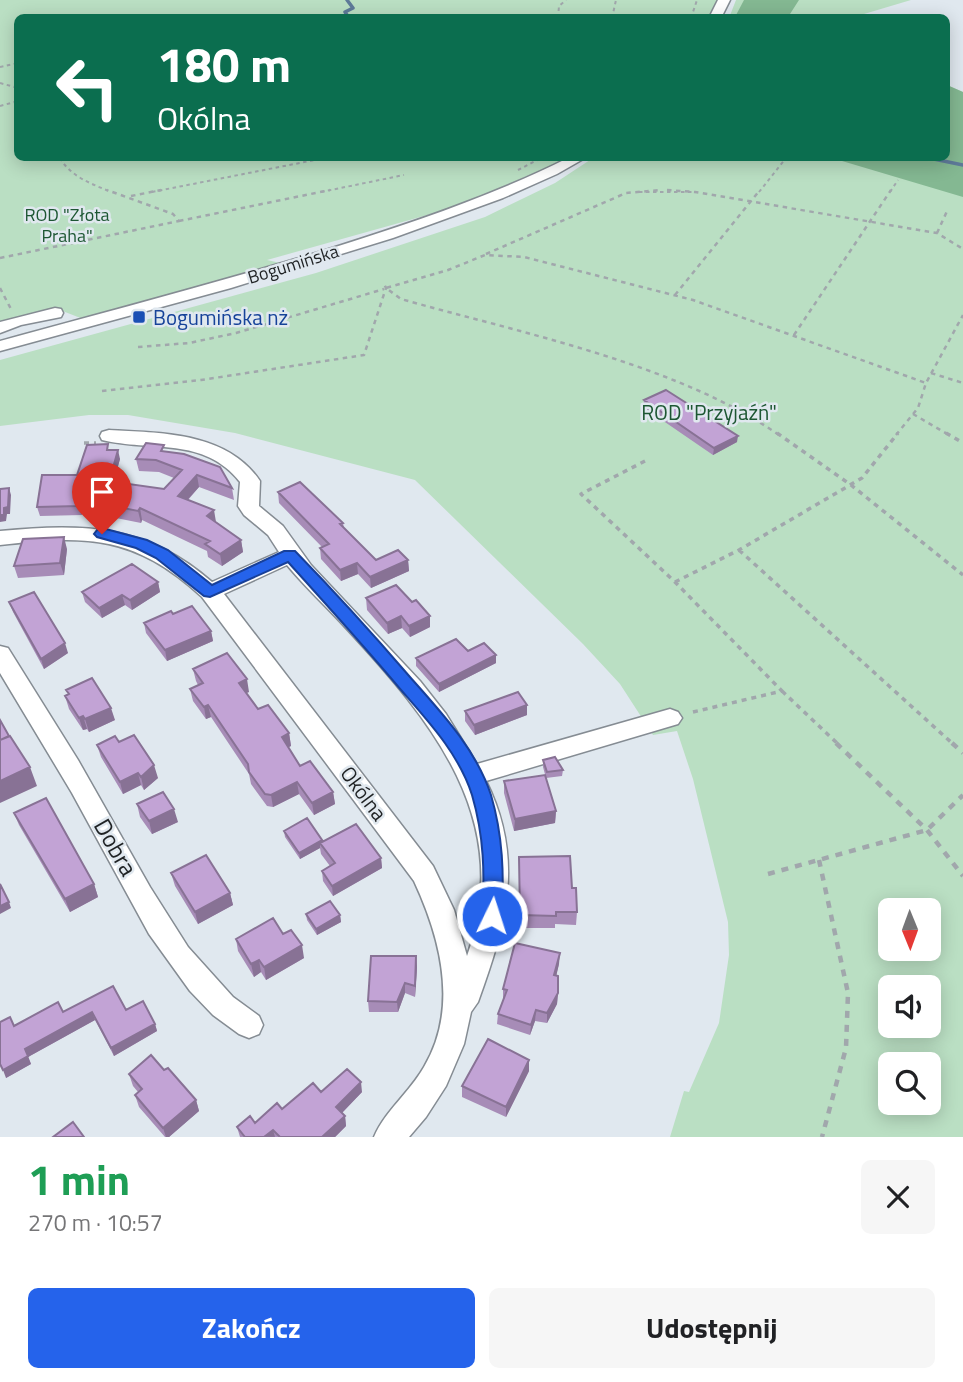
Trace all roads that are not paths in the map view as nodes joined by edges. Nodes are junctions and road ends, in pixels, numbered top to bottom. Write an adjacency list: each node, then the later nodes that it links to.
1 (572, 161): 4 (street, Bogumińska)
2 (55, 313): 3 (street)
3 (0, 328)
4 (0, 346)
5 (108, 440): 7 (street, Okólna)
6 (0, 538): 8 (street, Okólna)
7 (290, 555): 8 (street); 11 (street, Okólna)
8 (210, 592): 12 (street, Okólna)
9 (0, 654): 13 (street, Dobra)
10 (670, 718): 11 (street)
11 (473, 775): 12 (street, Okólna)
12 (457, 1019): 14 (street, Okólna)
13 (249, 1025)
14 (389, 1137)

